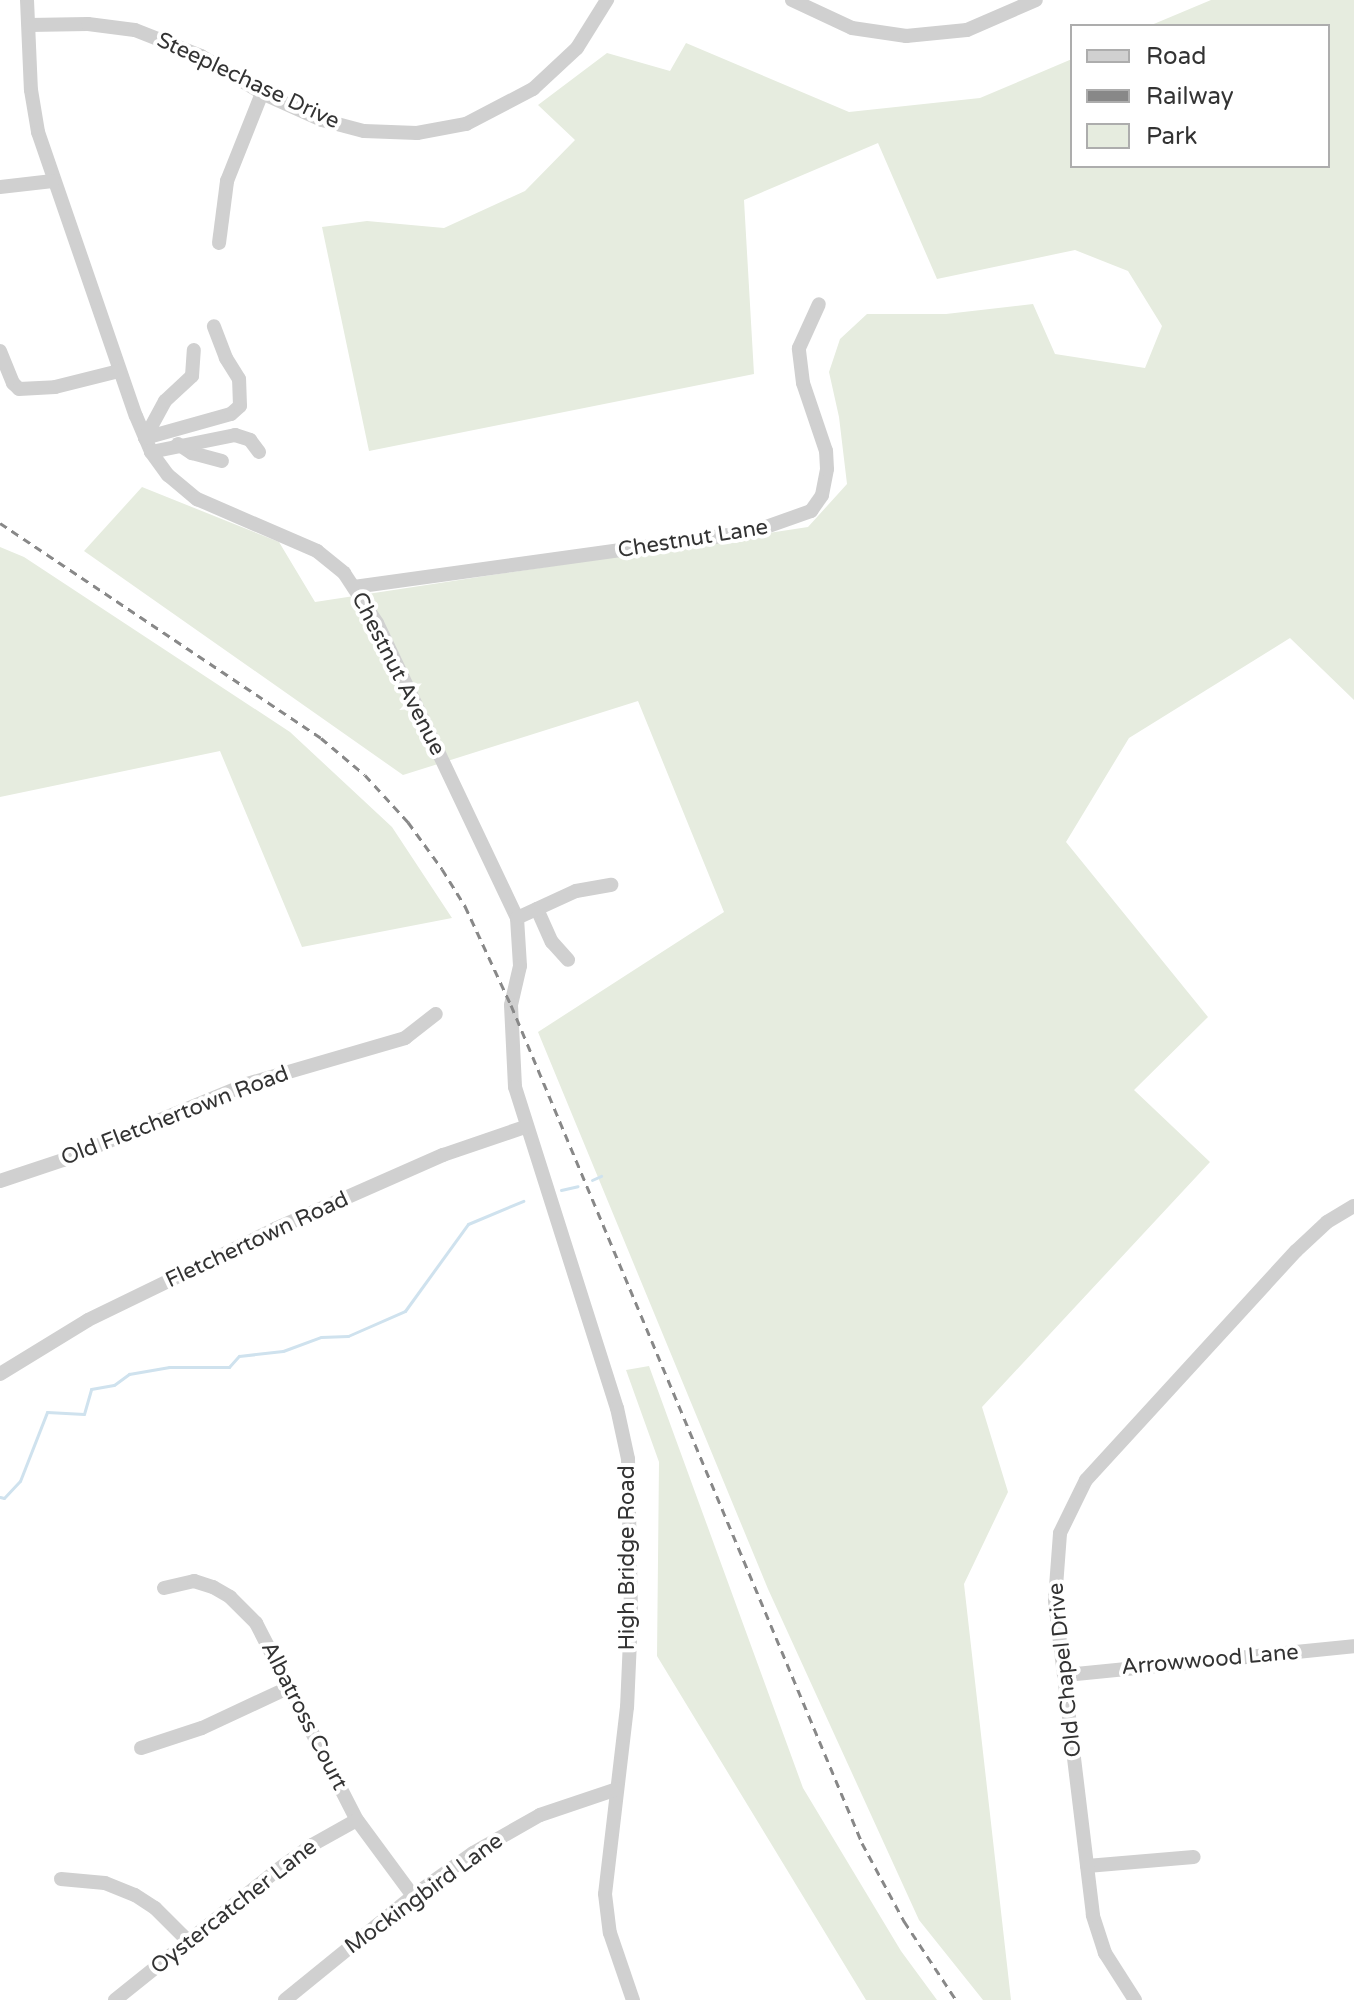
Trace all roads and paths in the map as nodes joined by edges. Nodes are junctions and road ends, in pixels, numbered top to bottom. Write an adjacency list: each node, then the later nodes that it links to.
1 (27, 0): 5 (street, Chestnut Avenue)
2 (607, 0): 6 (street, Steeplechase Drive)
3 (792, 0): 4 (street)
4 (1036, 0)
5 (29, 25): 6 (street, Steeplechase Drive); 7 (street, Chestnut Avenue)
6 (262, 93): 9 (street)
7 (53, 181): 8 (street); 14 (street, Chestnut Avenue)
8 (0, 187)
9 (219, 243)
10 (819, 304): 19 (street, Chestnut Lane)
11 (214, 326): 16 (street)
12 (194, 350): 16 (street)
13 (0, 351): 14 (street)
14 (119, 371): 16 (street, Chestnut Avenue)
15 (178, 444): 16 (street); 17 (street); 18 (street)
16 (148, 445): 19 (street, Chestnut Avenue)
17 (259, 452)
18 (222, 461)
19 (354, 587): 22 (street, Chestnut Avenue)
20 (611, 885): 21 (street)
21 (537, 909): 22 (street); 23 (street)
22 (517, 918): 25 (street, Chestnut Avenue)
23 (568, 960)
24 (436, 1014): 26 (street, Old Fletchertown Road)
25 (525, 1127): 28 (street, Fletchertown Road); 34 (street, High Bridge Road)
26 (0, 1181)
27 (1354, 1206): 31 (street, Old Chapel Drive)
28 (0, 1374)
29 (164, 1588): 32 (street, Albatross Court)
30 (1354, 1646): 31 (street, Arrowwood Lane)
31 (1066, 1675): 37 (street, Old Chapel Drive)
32 (290, 1687): 33 (street); 35 (street, Albatross Court)
33 (141, 1748)
34 (617, 1789): 39 (street, Mockingbird Lane); 43 (street, High Bridge Road)
35 (357, 1820): 39 (street, Albatross Court); 40 (street, Oystercatcher Lane)
36 (1194, 1857): 37 (street)
37 (1087, 1866): 44 (street, Old Chapel Drive)
38 (61, 1879): 40 (street)
39 (413, 1896): 42 (street, Mockingbird Lane)
40 (187, 1940): 41 (street, Oystercatcher Lane)
41 (115, 2000)
42 (285, 2000)
43 (633, 2000)
44 (1135, 2000)

